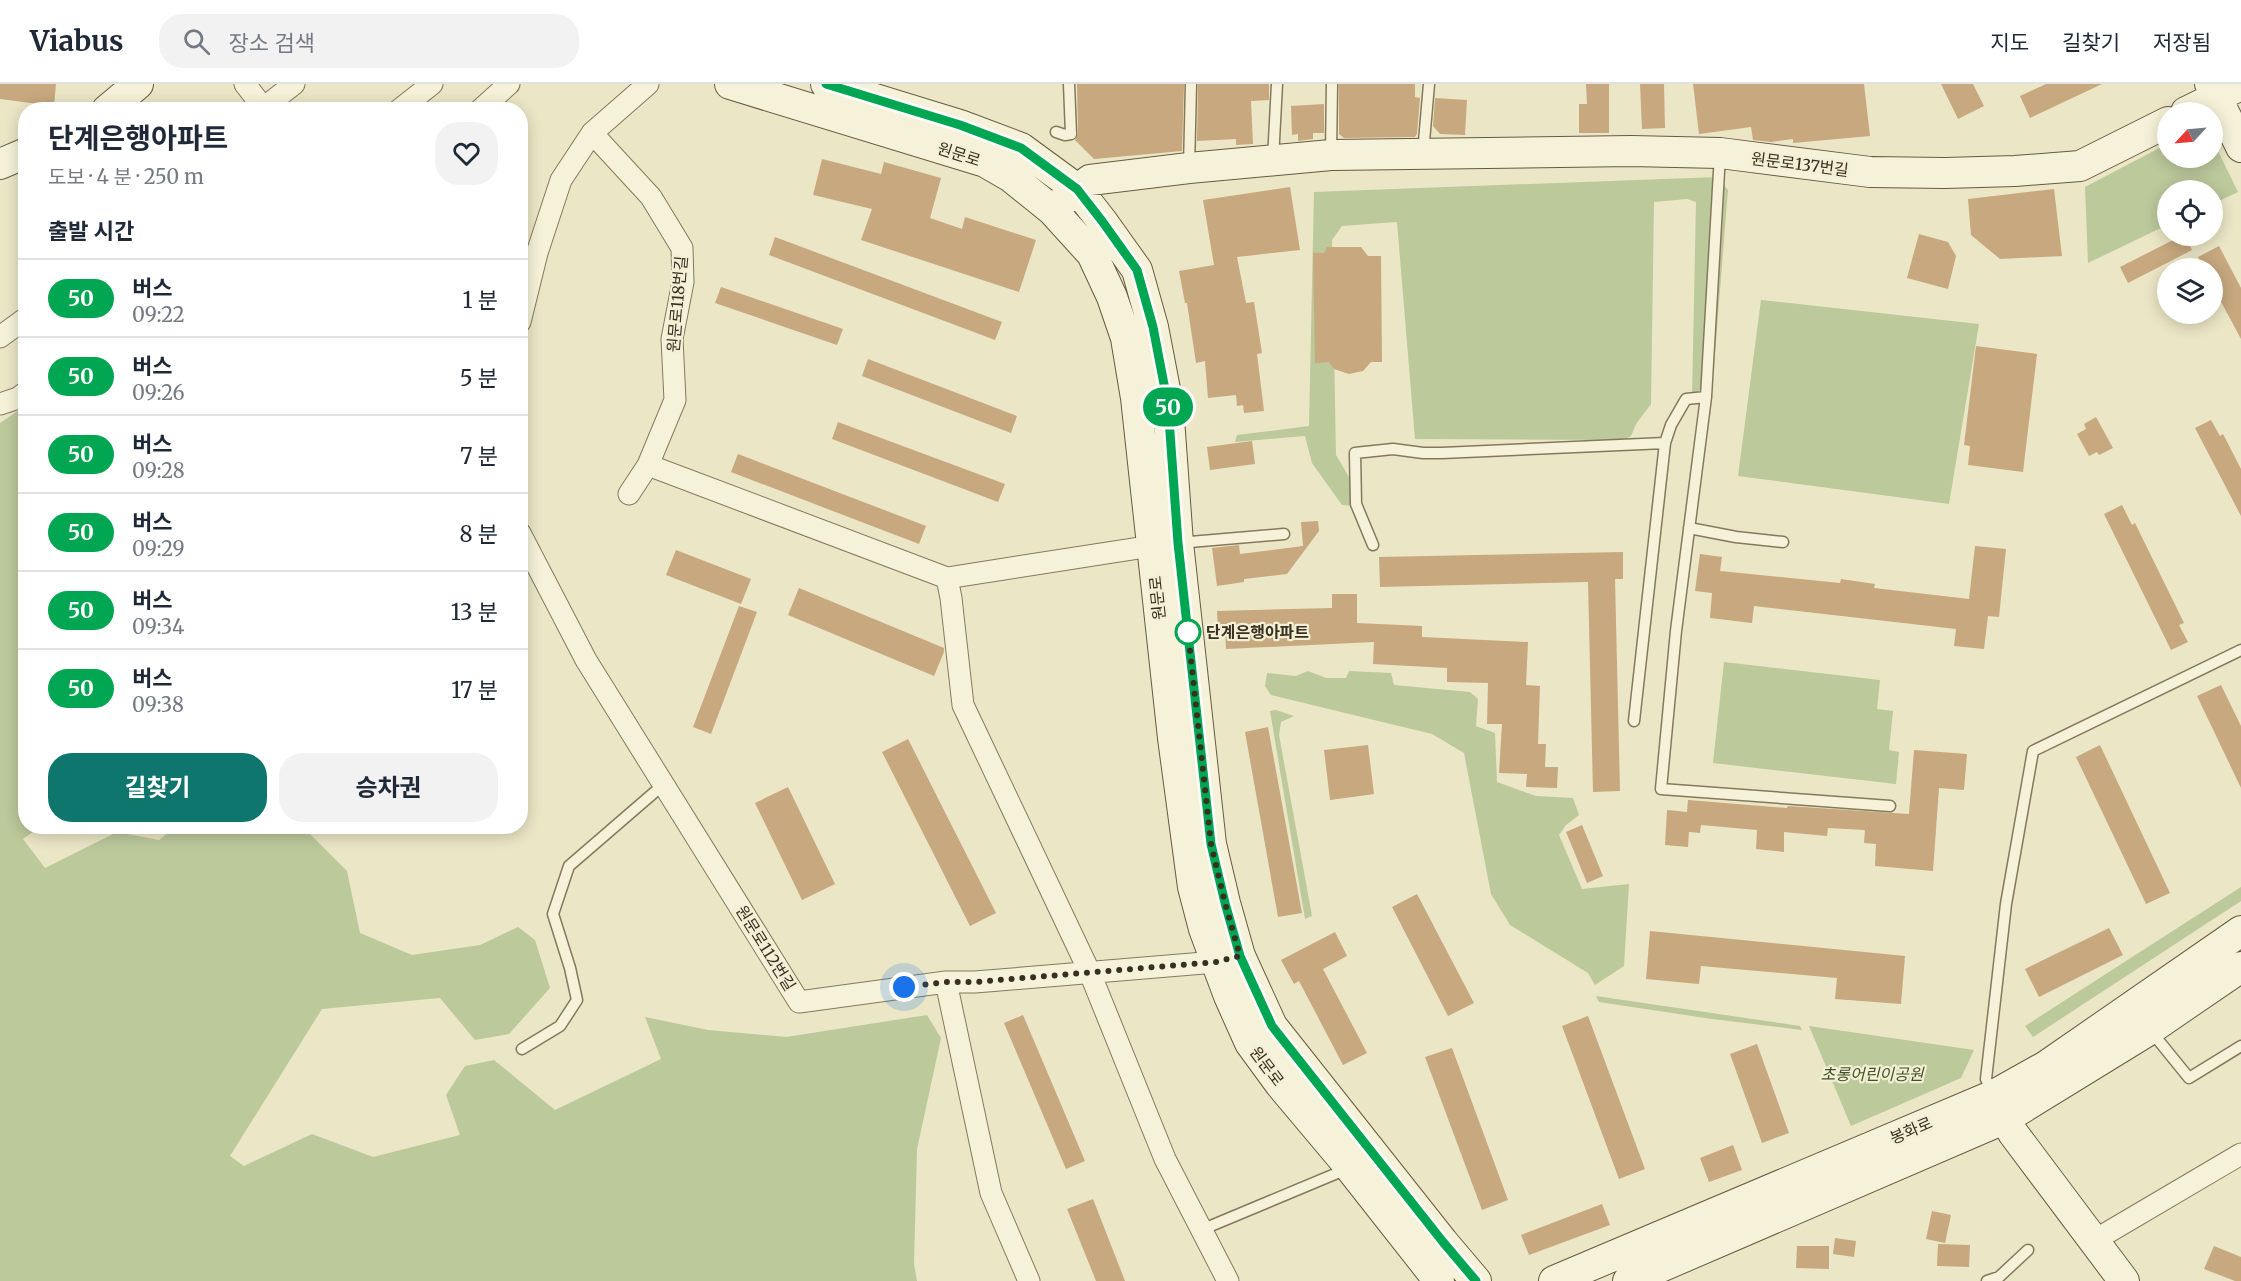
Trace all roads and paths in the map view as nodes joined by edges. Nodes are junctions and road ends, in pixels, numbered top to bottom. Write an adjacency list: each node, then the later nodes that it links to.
1 (138, 84): 16 (street)
2 (245, 84): 17 (street)
3 (294, 84): 18 (street)
4 (432, 84): 19 (street)
5 (508, 84): 20 (street)
6 (648, 84): 24 (street)
7 (730, 84): 34 (street, 원문로)
8 (826, 84): 15 (street, 원문로)
9 (1069, 84): 23 (lane)
10 (1191, 84): 32 (lane)
11 (1277, 84): 30 (lane)
12 (1332, 84): 28 (lane)
13 (1429, 84): 26 (lane)
14 (2222, 89): 21 (street); 25 (street)
15 (875, 91): 33 (street, 원문로)
16 (117, 102)
17 (258, 102)
18 (272, 102)
19 (409, 102)
20 (489, 102)
21 (2202, 102)
22 (2157, 128): 27 (street, 원문로137번길)
23 (1056, 132)
24 (592, 133): 35 (street); 42 (street, 원문로118번길)
25 (2241, 147)
26 (1423, 153): 27 (street, 원문로137번길); 28 (street, 원문로137번길)
27 (1720, 153): 38 (lane)
28 (1331, 155): 30 (street, 원문로137번길)
29 (18, 156): 31 (street)
30 (1273, 160): 32 (street, 원문로137번길)
31 (0, 164)
32 (1189, 168): 33 (street, 원문로137번길)
33 (1077, 189): 34 (street, 원문로137번길); 47 (street, 원문로)
34 (1052, 210): 47 (street, 원문로)
35 (528, 289)
36 (18, 324): 37 (street)
37 (0, 337)
38 (1706, 397): 41 (lane); 44 (lane)
39 (18, 398): 40 (street)
40 (0, 404)
41 (1665, 443): 48 (lane); 52 (lane)
42 (648, 465): 43 (street, 원문로118번길); 50 (street)
43 (629, 494)
44 (1689, 528): 46 (lane); 54 (lane)
45 (1284, 534): 47 (lane)
46 (1783, 542)
47 (1165, 544): 50 (street); 56 (street, 원문로)
48 (1373, 544)
49 (528, 548): 53 (street, 원문로112번길)
50 (947, 578): 58 (street)
51 (2241, 650): 63 (lane)
52 (1634, 721)
53 (664, 784): 59 (street, 원문로112번길); 62 (lane)
54 (1890, 806)
55 (2241, 931): 63 (street, 봉화로)
56 (1228, 959): 58 (street, 원문로112번길); 65 (street, 원문로); 72 (street, 원문로)
57 (2241, 967): 60 (street, 봉화로)
58 (1090, 973): 59 (street, 원문로112번길); 66 (street)
59 (946, 982): 69 (street)
60 (2149, 1030): 61 (lane); 63 (street, 봉화로)
61 (2241, 1046)
62 (522, 1049)
63 (2000, 1106): 67 (street); 73 (street, 봉화로); 74 (street, 봉화로)
64 (2241, 1154): 67 (street)
65 (1350, 1168): 66 (lane); 71 (street, 원문로)
66 (1202, 1230): 70 (street)
67 (2095, 1240): 76 (street)
68 (2028, 1250): 75 (lane)
69 (1029, 1281)
70 (1228, 1281)
71 (1439, 1281)
72 (1476, 1281)
73 (1554, 1281)
74 (1628, 1281)
75 (1987, 1281)
76 (2124, 1281)

